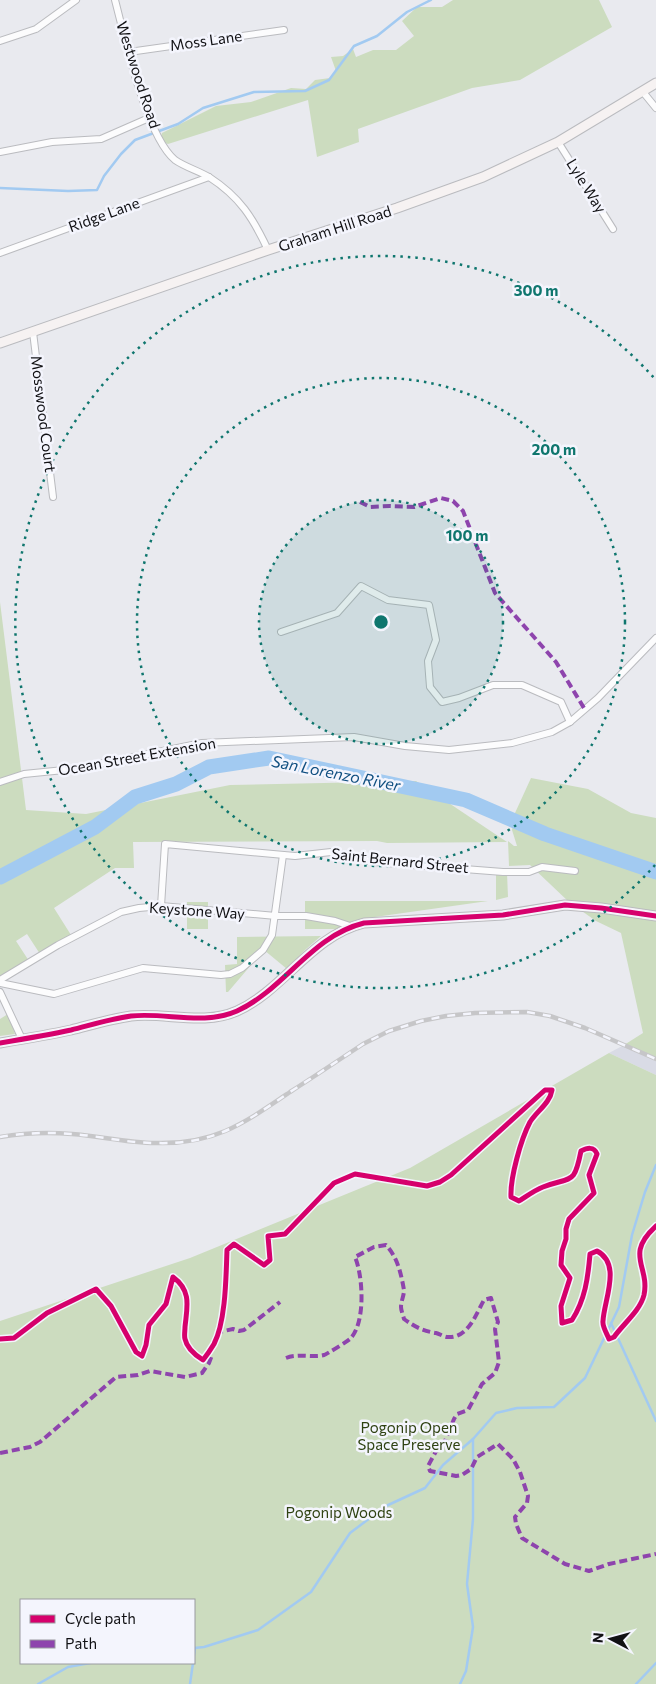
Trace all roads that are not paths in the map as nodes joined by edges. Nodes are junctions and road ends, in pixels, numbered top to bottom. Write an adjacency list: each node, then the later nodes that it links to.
1 (76, 0): 4 (street)
2 (115, 0): 5 (street, Westwood Road)
3 (284, 30): 5 (street, Moss Lane)
4 (0, 41)
5 (129, 52): 9 (street, Westwood Road)
6 (656, 83): 7 (main road, Graham Hill Road)
7 (643, 92): 8 (street); 10 (main road, Graham Hill Road)
8 (656, 108)
9 (149, 118): 11 (street); 12 (street, Westwood Road)
10 (558, 142): 13 (street, Lyle Way); 14 (main road, Graham Hill Road)
11 (0, 152)
12 (209, 177): 14 (street, Westwood Road); 15 (street, Ridge Lane)
13 (613, 230)
14 (268, 250): 16 (main road, Graham Hill Road)
15 (0, 253)
16 (33, 332): 17 (main road, Graham Hill Road); 18 (street, Mosswood Court)
17 (0, 343)
18 (53, 497)
19 (281, 632): 21 (street)
20 (656, 638): 21 (street, Ocean Street Extension)
21 (570, 722): 22 (street, Ocean Street Extension)
22 (0, 782)
23 (283, 854): 24 (street, Saint Bernard Street); 25 (street, Saint Bernard Street); 26 (street)
24 (575, 870)
25 (161, 906): 26 (street, Keystone Way); 29 (street, Keystone Way)
26 (276, 916): 28 (street, Keystone Way); 29 (street)
27 (656, 916): 28 (main road)
28 (350, 926): 31 (main road)
29 (0, 981)
30 (0, 992): 31 (street)
31 (22, 1039): 32 (main road)
32 (0, 1043)

